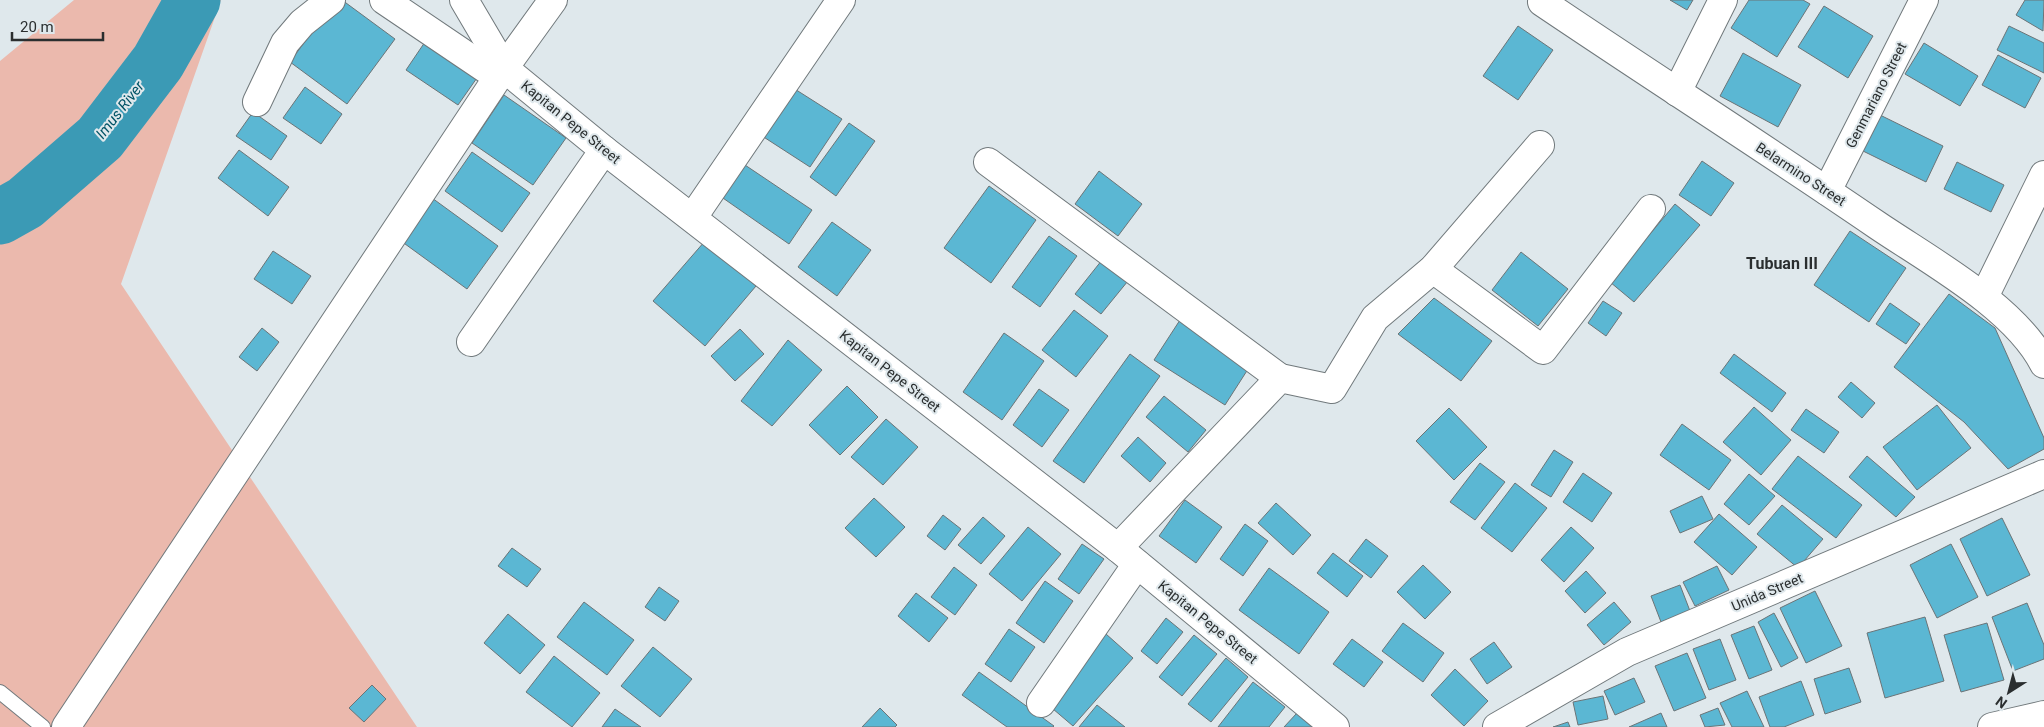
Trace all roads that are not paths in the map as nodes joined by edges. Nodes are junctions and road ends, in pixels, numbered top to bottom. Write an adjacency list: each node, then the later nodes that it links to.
1 (331, 0): 11 (street)
2 (384, 0): 9 (street)
3 (464, 0): 9 (street, Kapitan Pepe Street)
4 (553, 0): 9 (street)
5 (841, 0): 19 (street)
6 (1724, 0): 10 (street)
7 (1924, 0): 16 (street, Genmariano Street)
8 (1543, 1): 10 (street, Belarmino Street)
9 (501, 73): 13 (street, Kapitan Pepe Street); 32 (street)
10 (1677, 92): 16 (street, Belarmino Street)
11 (257, 102)
12 (1540, 145): 21 (street)
13 (604, 150): 19 (street, Kapitan Pepe Street); 23 (street)
14 (988, 162): 25 (street)
15 (2044, 175): 20 (street)
16 (1828, 191): 22 (street, Belarmino Street)
17 (1651, 209): 21 (street)
18 (2044, 209): 20 (street)
19 (693, 217): 27 (street, Kapitan Pepe Street)
20 (2016, 232): 22 (street)
21 (1433, 269): 25 (street)
22 (1984, 297): 24 (street, Belarmino Street)
23 (471, 342)
24 (2044, 364)
25 (1280, 378): 27 (street)
26 (2044, 474): 34 (street, Unida Street)
27 (1128, 556): 29 (street); 33 (street, Kapitan Pepe Street)
28 (0, 692): 31 (lane)
29 (1040, 703)
30 (2044, 715): 35 (street)
31 (43, 727)
32 (66, 727)
33 (1335, 727)
34 (1497, 727)
35 (1992, 727)

